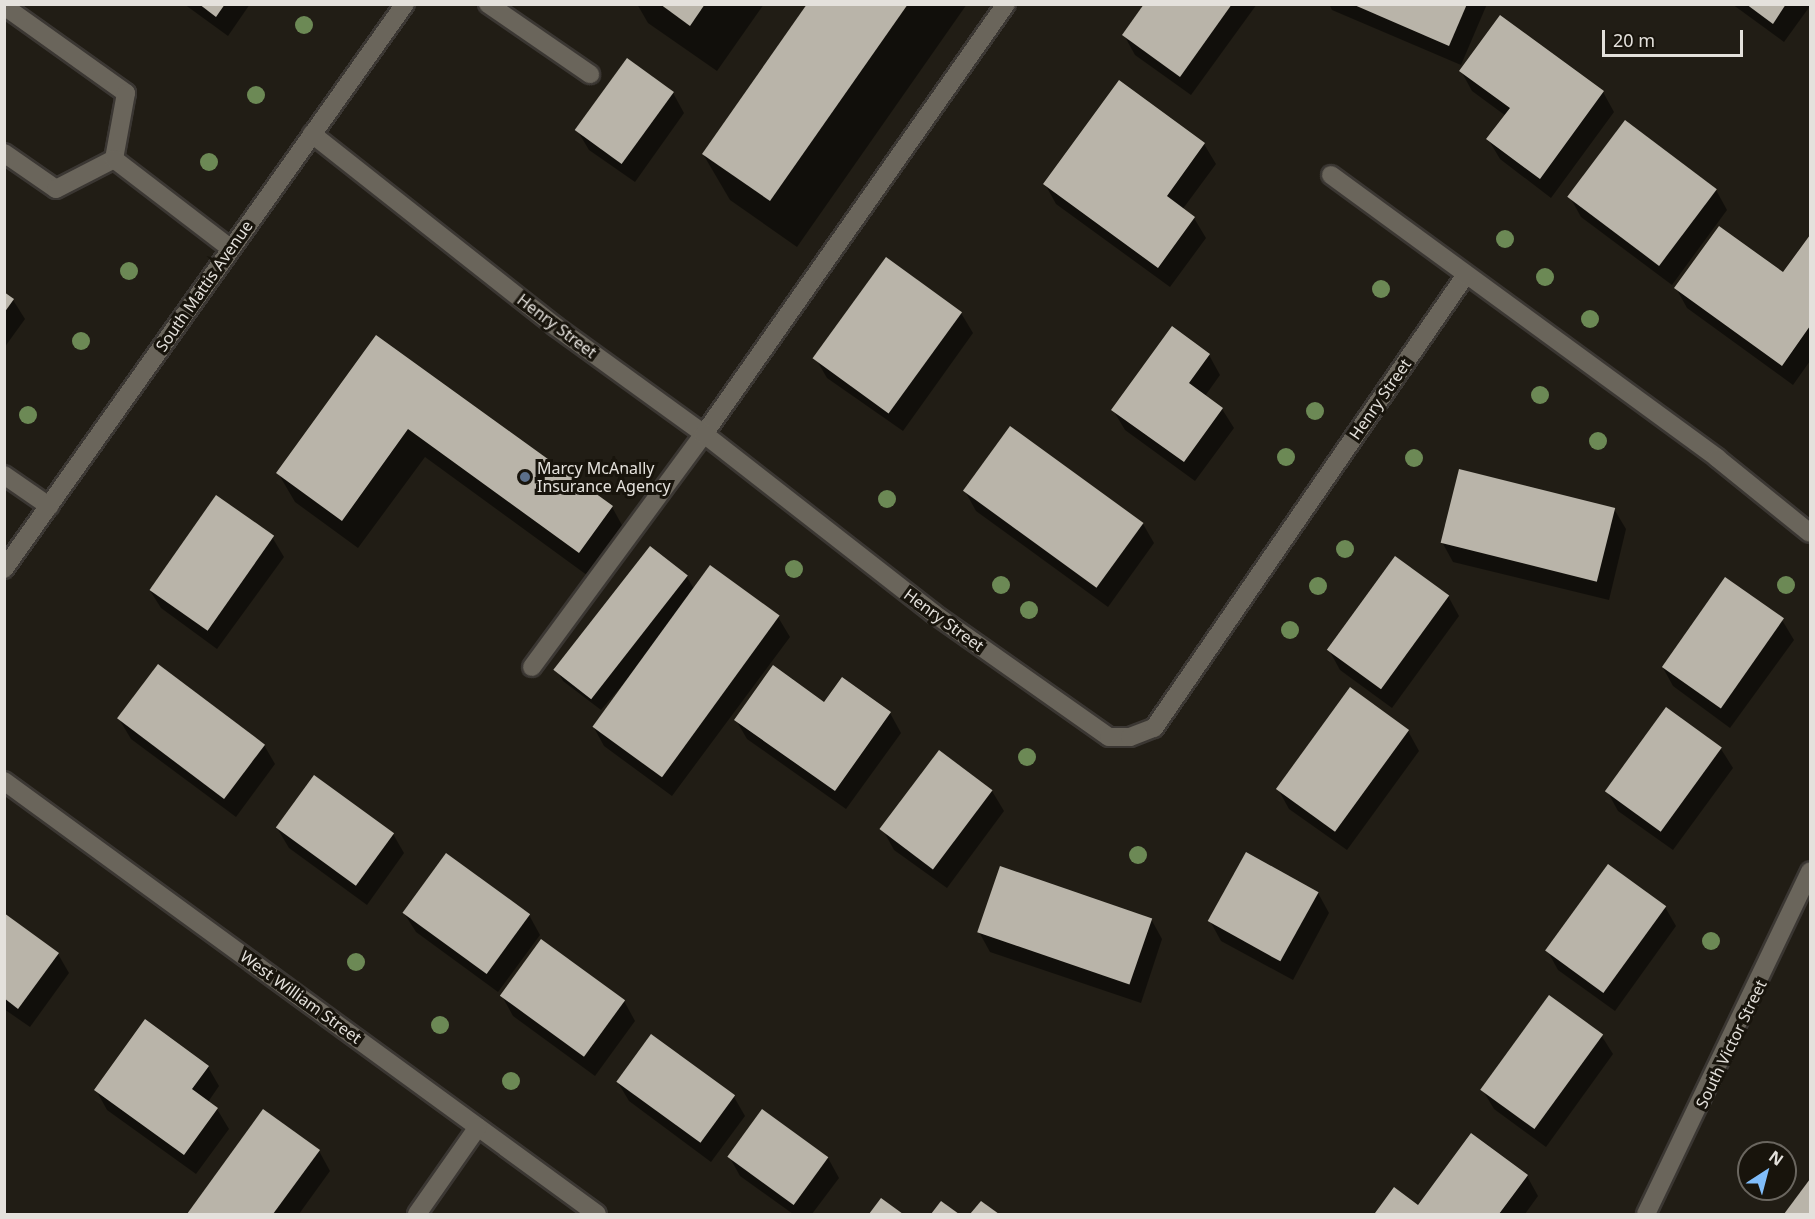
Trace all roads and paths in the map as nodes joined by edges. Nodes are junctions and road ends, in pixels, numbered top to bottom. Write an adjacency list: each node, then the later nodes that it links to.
1 (405, 4): 6 (street, South Mattis Avenue)
2 (488, 4): 5 (street)
3 (1006, 4): 12 (street)
4 (4, 6): 8 (street)
5 (590, 74)
6 (312, 134): 10 (street, South Mattis Avenue); 12 (street, Henry Street)
7 (4, 153): 8 (street)
8 (114, 159): 10 (street)
9 (1331, 175): 11 (street)
10 (230, 248): 14 (street, South Mattis Avenue)
11 (1465, 276): 12 (street, Henry Street); 15 (street)
12 (704, 434): 17 (street)
13 (4, 475): 14 (street)
14 (49, 506): 16 (street, South Mattis Avenue)
15 (1810, 533)
16 (4, 568)
17 (532, 667)
18 (4, 781): 20 (street, West William Street)
19 (1810, 871): 23 (street, South Victor Street)
20 (478, 1127): 21 (street); 22 (street, West William Street)
21 (417, 1215)
22 (597, 1215)
23 (1646, 1215)

